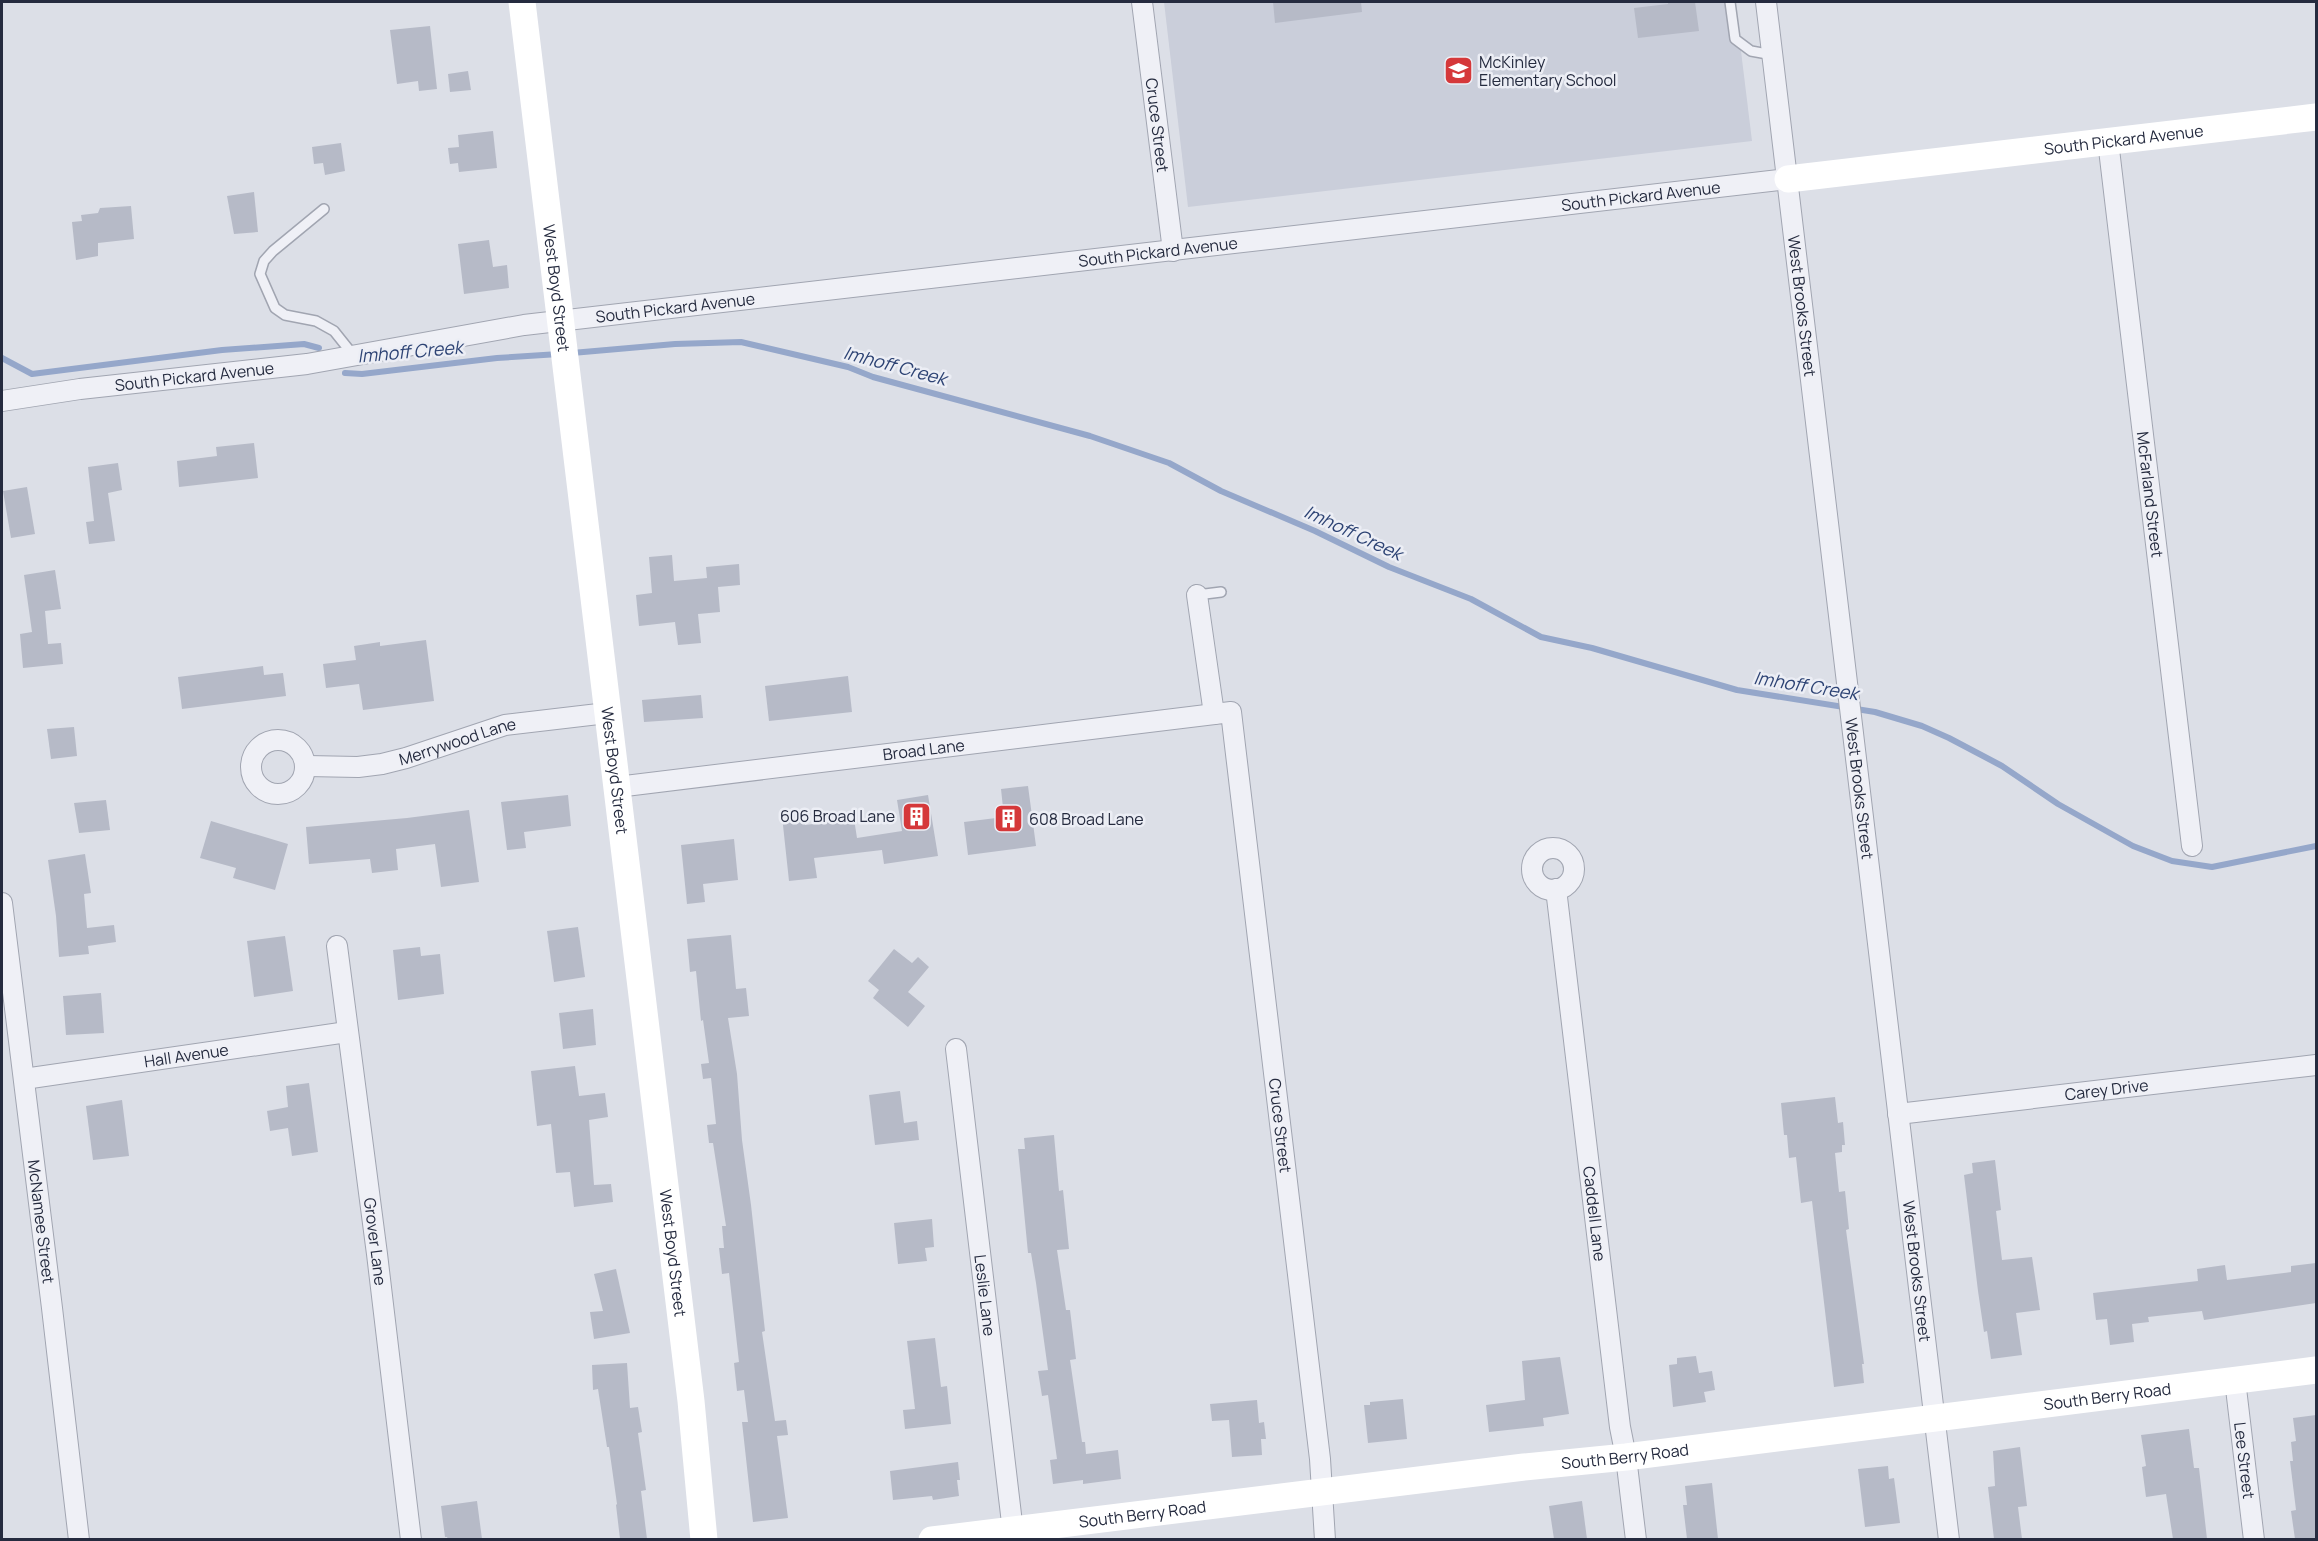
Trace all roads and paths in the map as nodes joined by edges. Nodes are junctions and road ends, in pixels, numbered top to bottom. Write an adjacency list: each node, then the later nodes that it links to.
1 (522, 2): 11 (street, West Boyd Street)
2 (1142, 2): 10 (street, Cruce Street)
3 (1730, 2): 5 (lane)
4 (1767, 2): 5 (street, West Brooks Street)
5 (1773, 55): 8 (street, West Brooks Street)
6 (2316, 117): 7 (street, South Pickard Avenue)
7 (2108, 141): 8 (street, South Pickard Avenue); 20 (street, McFarland Street)
8 (1788, 179): 10 (street, South Pickard Avenue); 28 (street, West Brooks Street)
9 (324, 209): 12 (lane)
10 (1173, 251): 11 (street, South Pickard Avenue)
11 (561, 327): 12 (street, South Pickard Avenue); 16 (street, West Boyd Street)
12 (354, 356): 13 (street, South Pickard Avenue)
13 (2, 401)
14 (1221, 592): 15 (lane)
15 (1197, 595): 17 (street, Cruce Street)
16 (608, 713): 18 (street, Merrywood Lane); 19 (street, West Boyd Street)
17 (1223, 713): 19 (street, Broad Lane); 33 (street, Cruce Street)
18 (307, 766)
19 (617, 787): 37 (street, West Boyd Street)
20 (2192, 846)
21 (1556, 889): 32 (street, Caddell Lane)
22 (2, 903): 27 (street, McNamee Street)
23 (337, 946): 24 (street, Grover Lane)
24 (348, 1032): 27 (street, Hall Avenue); 36 (street, Grover Lane)
25 (956, 1049): 34 (street, Leslie Lane)
26 (2316, 1065): 28 (street, Carey Drive)
27 (24, 1079): 35 (street, McNamee Street)
28 (1898, 1113): 31 (street, West Brooks Street)
29 (2316, 1370): 30 (street, South Berry Road)
30 (2235, 1380): 31 (street, South Berry Road); 42 (street, Lee Street)
31 (1934, 1416): 32 (street, South Berry Road); 41 (street, West Brooks Street)
32 (1626, 1457): 33 (street, South Berry Road); 40 (street, Caddell Lane)
33 (1322, 1493): 34 (street, South Berry Road); 39 (street, Cruce Street)
34 (1014, 1535): 38 (street, South Berry Road)
35 (79, 1539)
36 (411, 1539)
37 (704, 1539)
38 (932, 1539)
39 (1325, 1539)
40 (1636, 1539)
41 (1949, 1539)
42 (2254, 1539)

